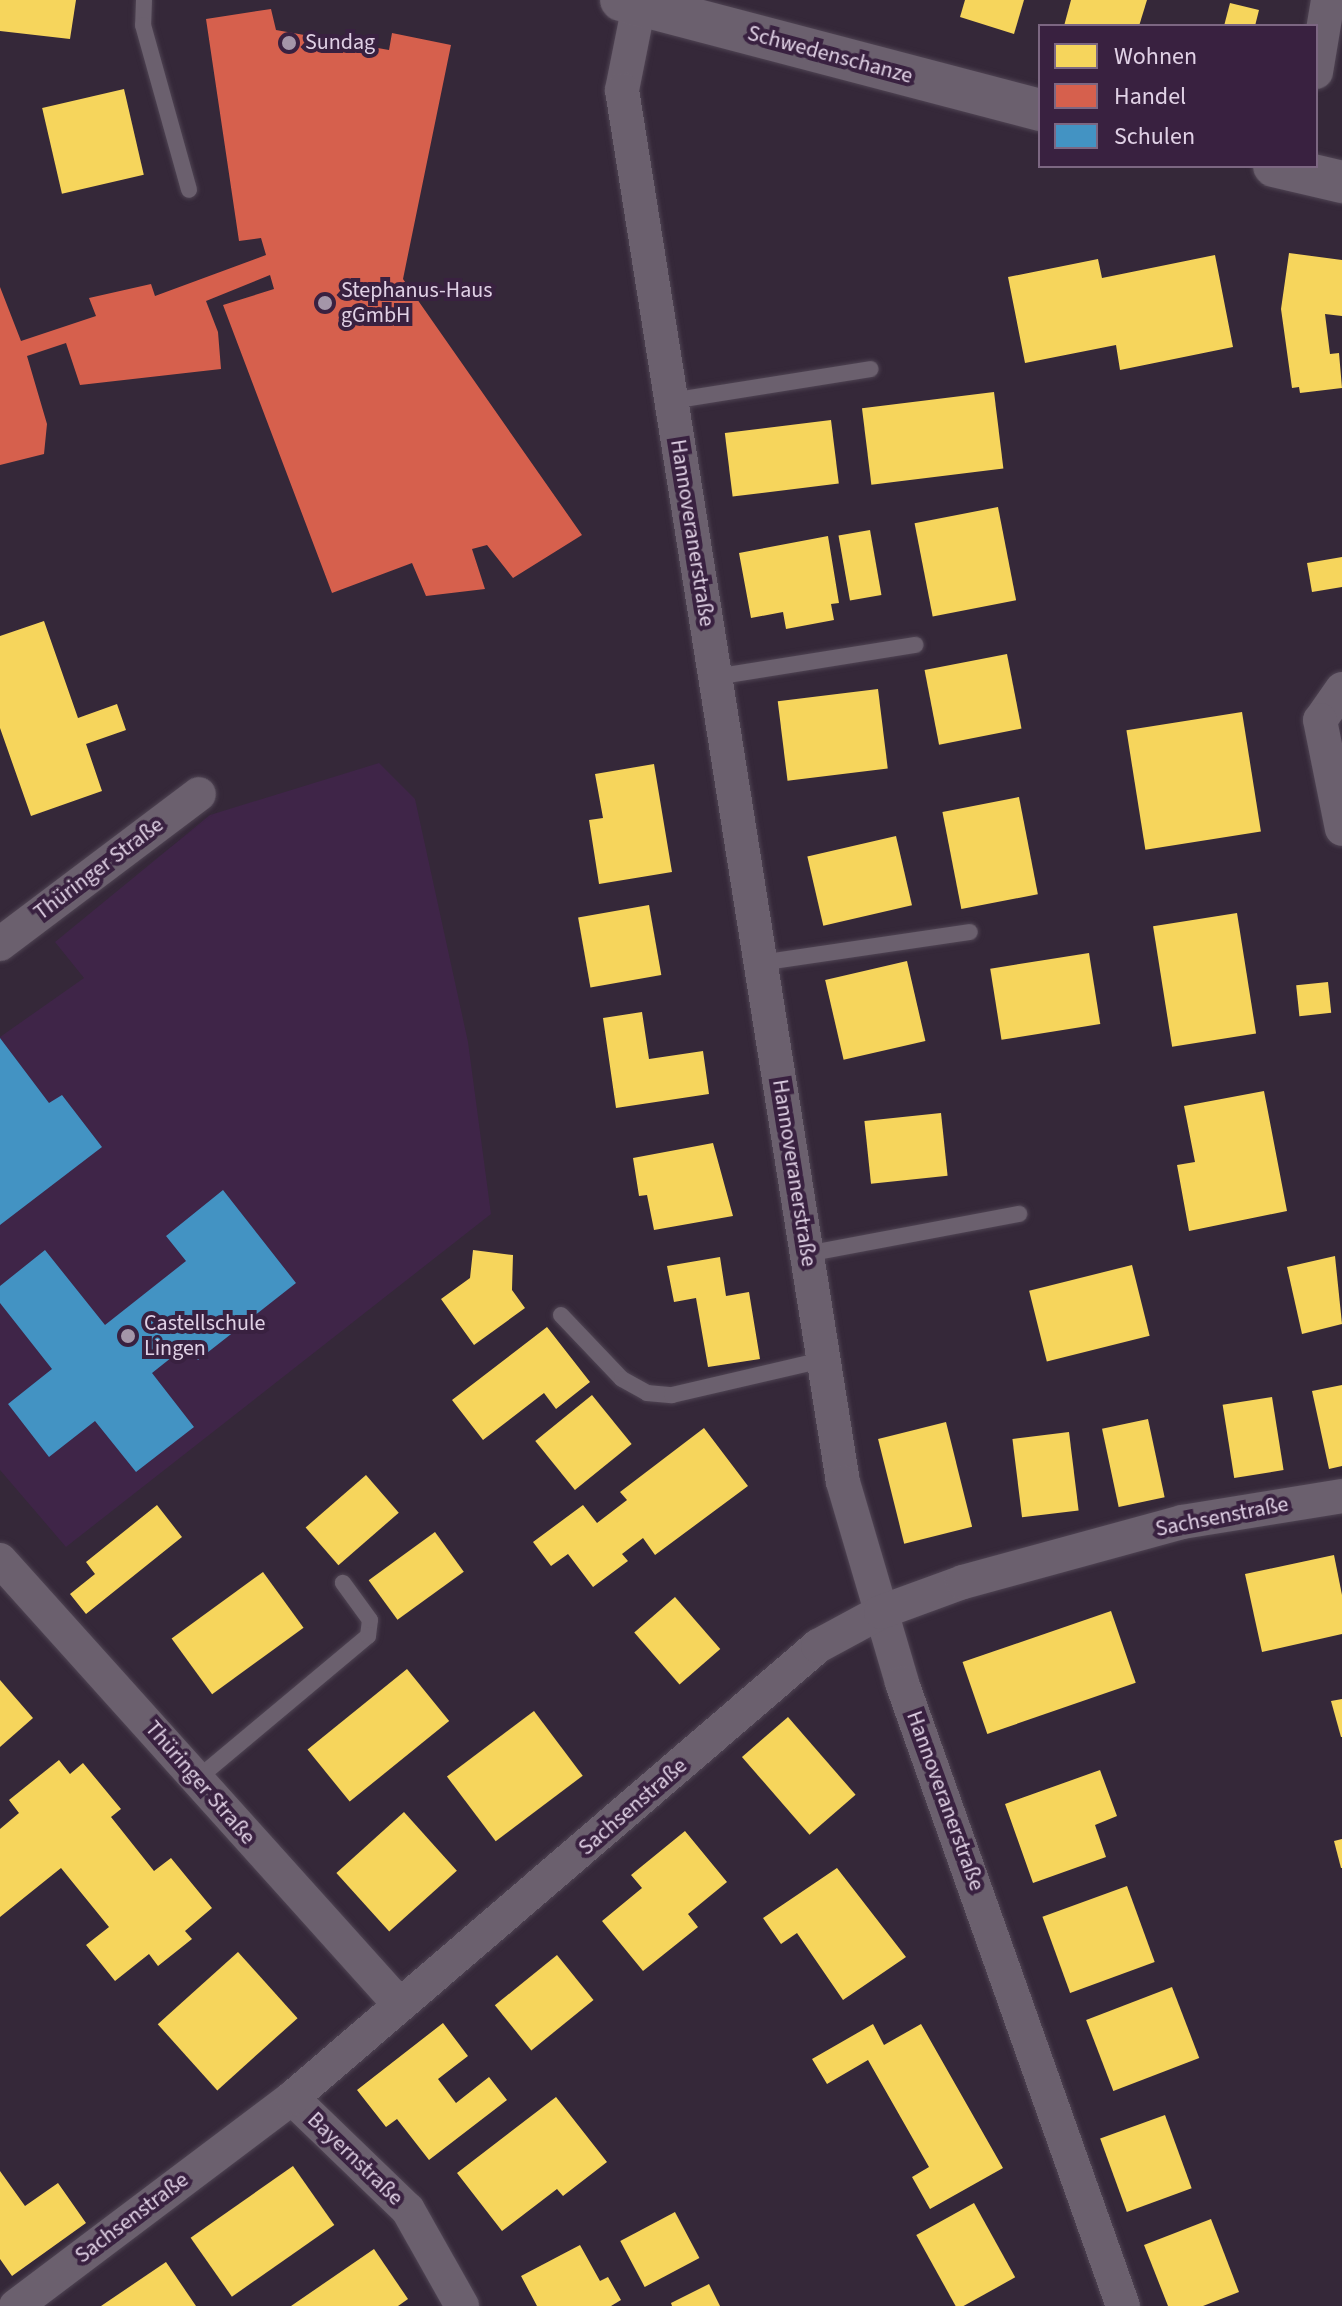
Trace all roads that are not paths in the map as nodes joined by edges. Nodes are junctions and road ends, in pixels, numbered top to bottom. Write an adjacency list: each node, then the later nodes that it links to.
1 (144, 0): 8 (lane)
2 (1328, 0): 4 (street)
3 (633, 1): 5 (street, Schwedenschanze); 10 (street, Hannoveranerstraße)
4 (1318, 60)
5 (1038, 109)
6 (1291, 168): 7 (street)
7 (1342, 182)
8 (189, 190)
9 (870, 369): 10 (lane)
10 (671, 401): 12 (street, Hannoveranerstraße)
11 (915, 645): 12 (lane)
12 (715, 677): 18 (street, Hannoveranerstraße)
13 (1342, 689): 15 (street)
14 (199, 794): 17 (street, Thüringer Straße)
15 (1342, 829)
16 (970, 932): 18 (lane)
17 (0, 944)
18 (760, 963): 20 (street, Hannoveranerstraße)
19 (1019, 1214): 20 (lane)
20 (807, 1254): 22 (street, Hannoveranerstraße)
21 (561, 1315): 22 (lane)
22 (823, 1360): 26 (street, Hannoveranerstraße)
23 (1342, 1496): 26 (street, Sachsenstraße)
24 (0, 1560): 27 (street, Thüringer Straße)
25 (343, 1583): 27 (lane)
26 (881, 1612): 28 (street, Sachsenstraße); 32 (street, Hannoveranerstraße)
27 (197, 1779): 28 (street, Thüringer Straße)
28 (400, 2005): 29 (street, Sachsenstraße)
29 (292, 2098): 30 (street, Sachsenstraße); 31 (street, Bayernstraße)
30 (16, 2306)
31 (462, 2306)
32 (1123, 2306)

